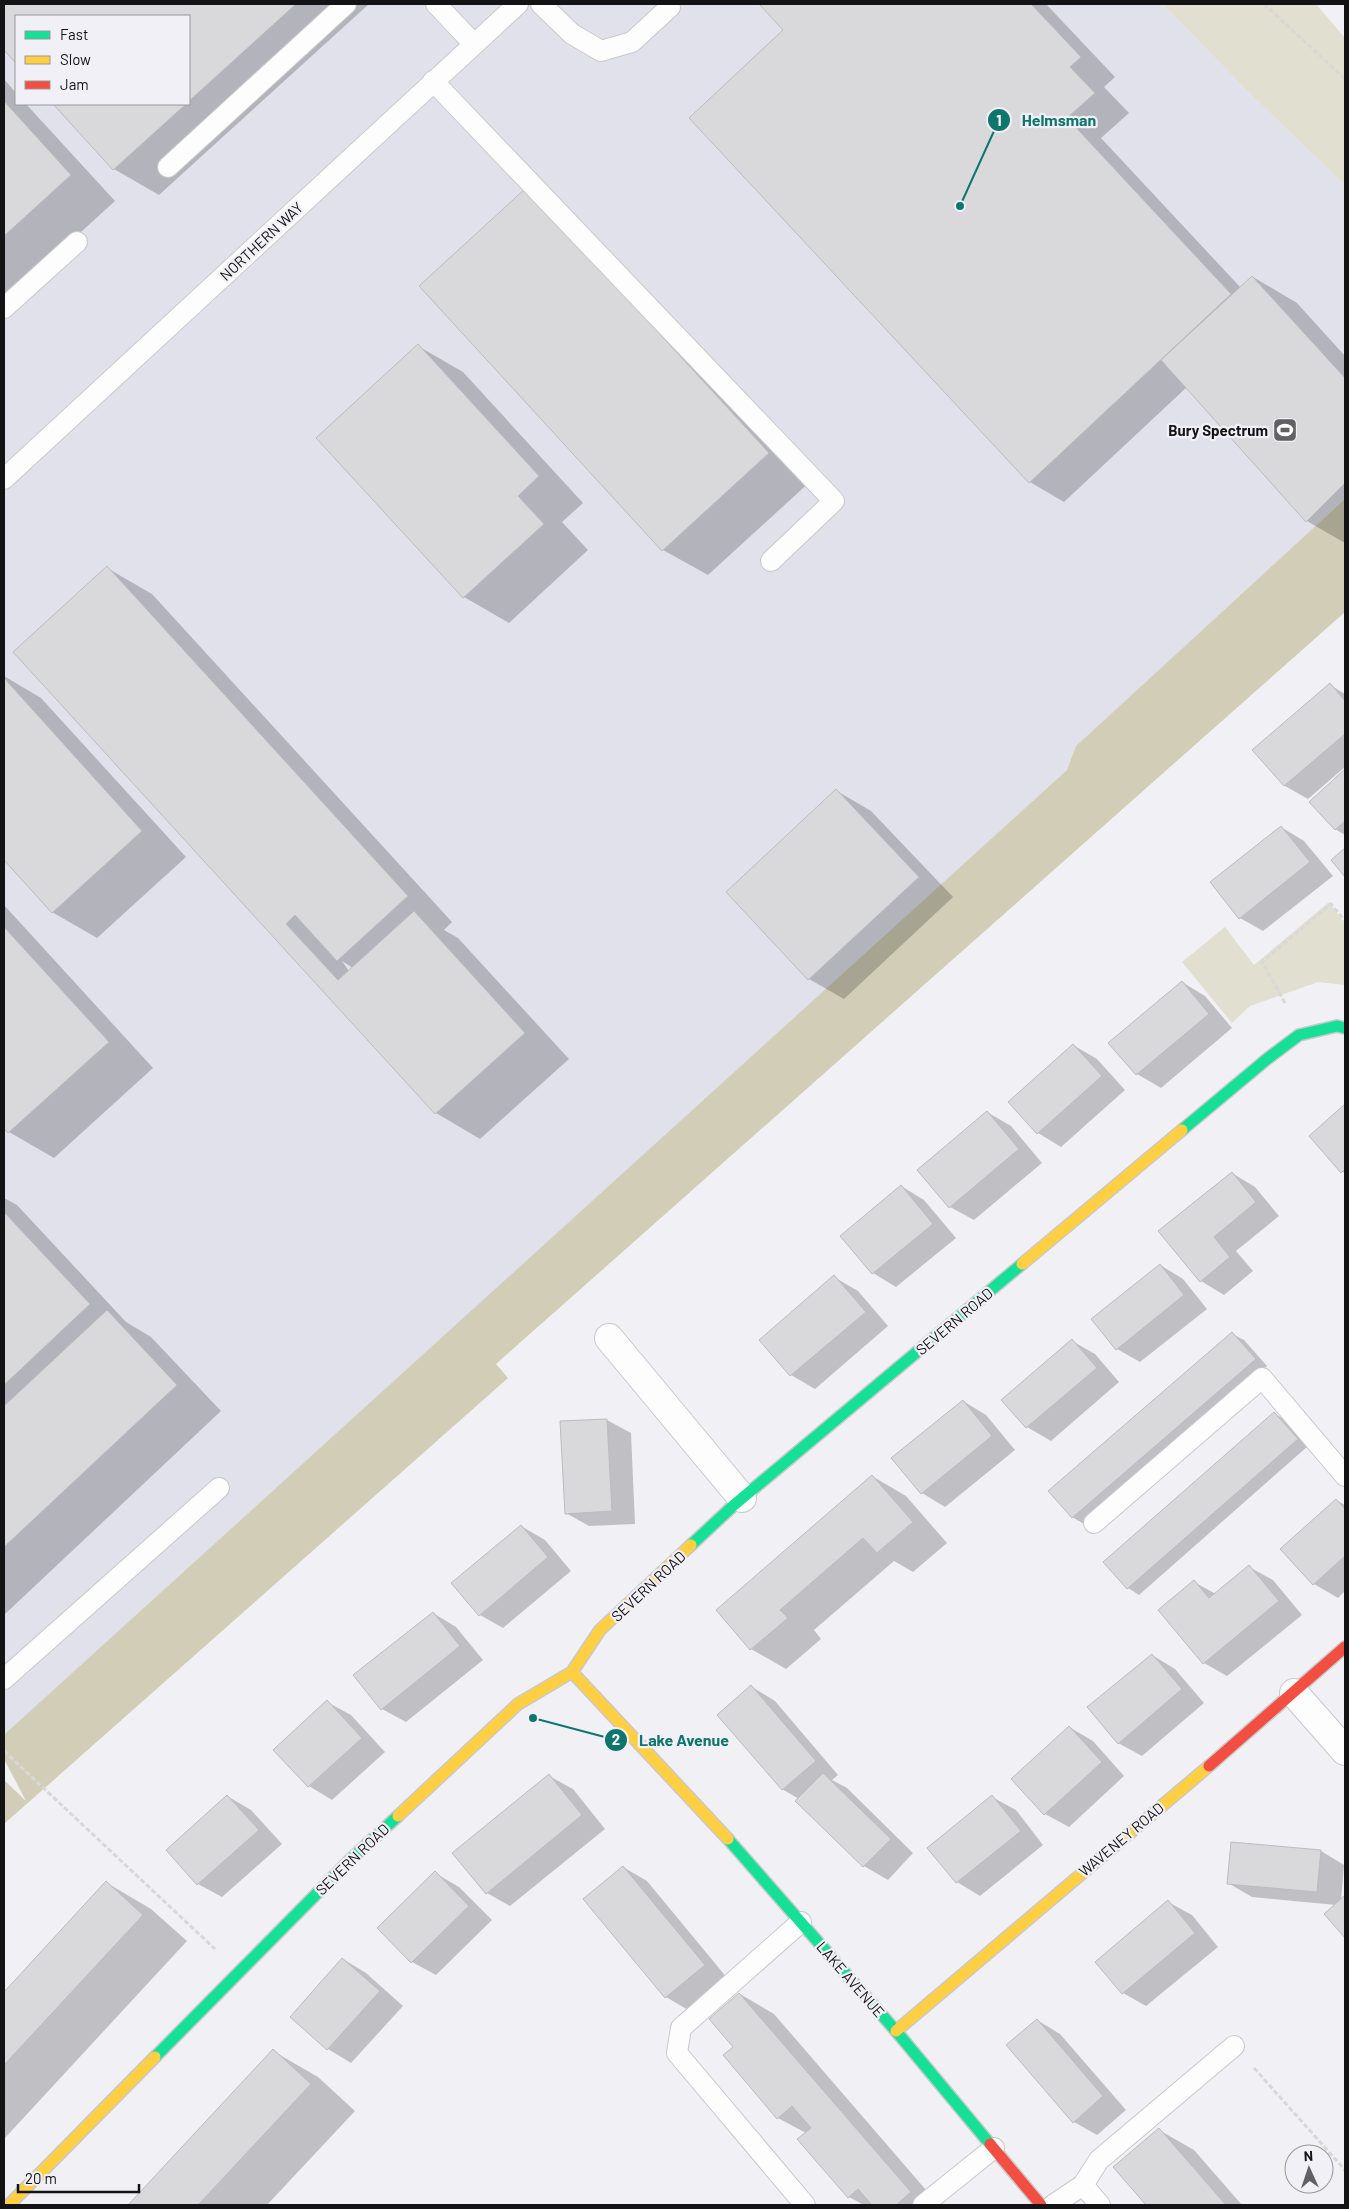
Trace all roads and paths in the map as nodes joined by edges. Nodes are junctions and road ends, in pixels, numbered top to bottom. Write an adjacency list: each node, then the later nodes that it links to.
1 (346, 4): 10 (lane)
2 (436, 4): 7 (lane)
3 (518, 4): 7 (lane, NORTHERN WAY)
4 (541, 4): 6 (lane)
5 (1264, 4): 8 (path)
6 (670, 7)
7 (474, 44): 9 (lane, NORTHERN WAY)
8 (1345, 79)
9 (433, 81): 13 (lane, NORTHERN WAY); 14 (lane)
10 (168, 167)
11 (77, 242): 12 (lane)
12 (4, 308)
13 (4, 479)
14 (771, 561)
15 (1345, 921): 16 (path)
16 (1285, 1003)
17 (1341, 1027): 21 (street, SEVERN ROAD)
18 (609, 1338): 21 (street)
19 (1345, 1476): 22 (lane)
20 (220, 1488): 25 (lane)
21 (742, 1498): 24 (street, SEVERN ROAD)
22 (1094, 1523)
23 (1345, 1647): 26 (street, WAVENEY ROAD)
24 (572, 1672): 29 (street, LAKE AVENUE); 30 (street, SEVERN ROAD)
25 (4, 1679)
26 (1294, 1693): 28 (street); 31 (street, WAVENEY ROAD)
27 (4, 1751): 30 (path)
28 (1345, 1751)
29 (801, 1922): 31 (street, LAKE AVENUE); 37 (lane)
30 (239, 1970): 36 (street, SEVERN ROAD)
31 (896, 2031): 33 (street, LAKE AVENUE)
32 (1234, 2046): 34 (path); 35 (lane)
33 (994, 2148): 38 (lane); 39 (street, LAKE AVENUE)
34 (1345, 2170)
35 (1082, 2185): 40 (lane); 41 (lane)
36 (9, 2205)
37 (805, 2205)
38 (923, 2205)
39 (1041, 2205)
40 (1053, 2205)
41 (1100, 2205)

